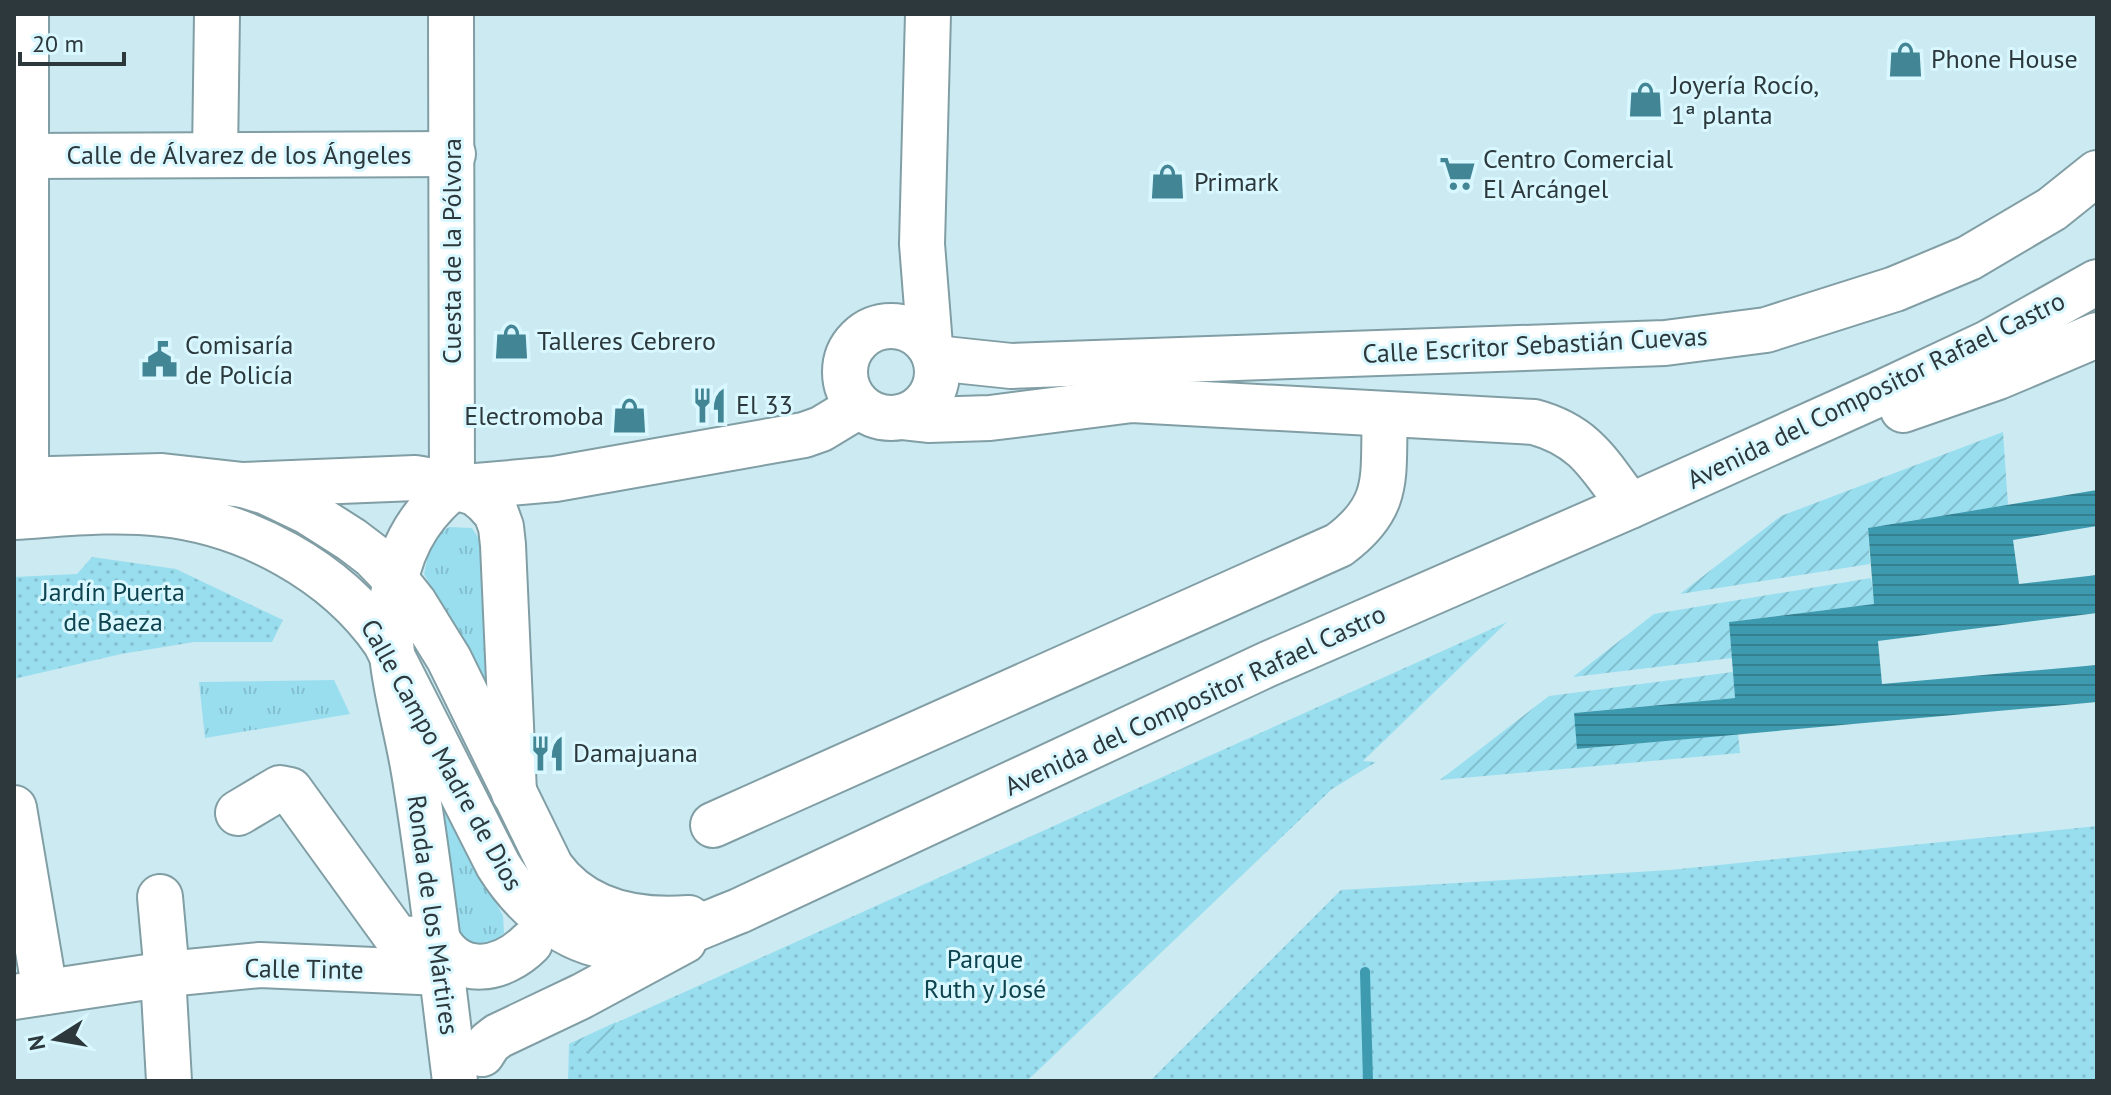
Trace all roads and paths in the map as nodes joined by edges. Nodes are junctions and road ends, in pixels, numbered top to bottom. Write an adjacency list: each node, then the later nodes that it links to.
1 (26, 14): 7 (street)
2 (217, 14): 6 (street)
3 (451, 14): 5 (street, Cuesta de la Pólvora)
4 (928, 14): 9 (street)
5 (453, 154): 6 (street, Calle de Álvarez de los Ángeles); 18 (street, Cuesta de la Pólvora)
6 (215, 155): 7 (street, Calle de Álvarez de los Ángeles)
7 (26, 156): 19 (street)
8 (2097, 173): 13 (street, Calle Escritor Sebastián Cuevas)
9 (922, 244): 11 (street); 13 (street)
10 (2097, 282): 20 (street, Avenida del Compositor Rafael Castro)
11 (882, 325): 13 (street); 14 (street)
12 (2097, 335): 20 (street, Avenida del Compositor Rafael Castro)
13 (932, 352): 16 (street)
14 (859, 406): 16 (street); 18 (street)
15 (1385, 415): 16 (street); 20 (street); 26 (street)
16 (901, 417)
17 (243, 485): 18 (street, Calle Campo Madre de Dios); 19 (street, Calle Campo Madre de Dios); 21 (street, Calle Campo Madre de Dios)
18 (452, 488): 21 (street, Ronda de los Mártires); 23 (street)
19 (18, 492): 22 (street, Calle Campo Madre de Dios)
20 (1642, 501): 29 (street, Avenida del Compositor Rafael Castro)
21 (396, 580): 22 (street, Ronda de los Mártires); 23 (street, Calle Campo Madre de Dios)
22 (392, 654): 30 (street, Calle Campo Madre de Dios); 31 (street, Ronda de los Mártires)
23 (514, 793): 27 (street, Calle Campo Madre de Dios)
24 (14, 808): 33 (street)
25 (238, 813): 31 (street)
26 (713, 825)
27 (551, 867): 29 (street, Calle Campo Madre de Dios); 30 (street)
28 (160, 897): 32 (street)
29 (739, 911): 30 (street, Calle Campo Madre de Dios); 34 (street)
30 (536, 929): 31 (street); 34 (street)
31 (440, 956): 32 (street, Calle Tinte); 34 (street, Ronda de los Mártires)
32 (165, 974): 33 (street, Calle Tinte); 35 (street)
33 (29, 995)
34 (470, 1072)
35 (169, 1081)

